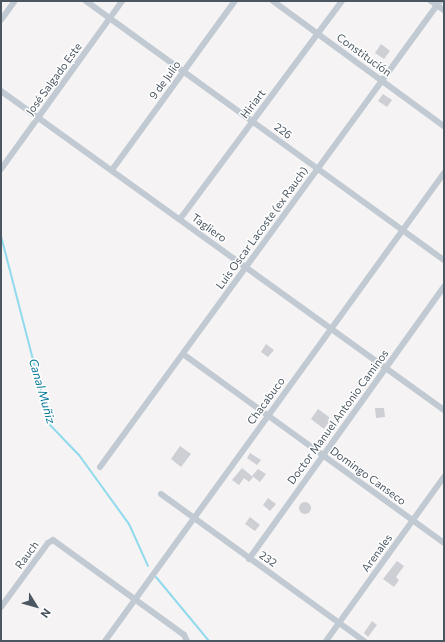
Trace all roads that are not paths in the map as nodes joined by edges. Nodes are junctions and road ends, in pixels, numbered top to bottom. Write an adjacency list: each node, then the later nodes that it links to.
1 (15, 1): 11 (street)
2 (86, 1): 10 (street, 226)
3 (122, 1): 10 (street, José Salgado Este)
4 (235, 1): 13 (street, 9 de Julio)
5 (273, 1): 12 (street, Constitución)
6 (342, 1): 12 (street, Hiriart)
7 (431, 1): 8 (street)
8 (439, 3): 9 (street); 14 (street, Luis Oscar Lacoste (ex Rauch))
9 (444, 10)
10 (110, 18): 13 (street, 226); 16 (street, José Salgado Este)
11 (1, 20)
12 (318, 34): 14 (street, Constitución); 17 (street, Hiriart)
13 (184, 72): 17 (street, 226); 21 (street, 9 de Julio)
14 (382, 81): 18 (street, Constitución); 20 (street, Luis Oscar Lacoste (ex Rauch))
15 (1, 91): 16 (street, Tagliero)
16 (38, 118): 19 (street, José Salgado Este); 21 (street, Tagliero)
17 (253, 122): 20 (street, 226); 23 (street, Hiriart)
18 (444, 126)
19 (1, 169)
20 (317, 169): 24 (street, 226); 26 (street, Luis Oscar Lacoste (ex Rauch))
21 (112, 170): 23 (street, Tagliero)
22 (444, 173): 24 (street, Chacabuco)
23 (180, 219): 26 (street, Tagliero)
24 (403, 230): 25 (street, 226); 28 (street, Chacabuco)
25 (444, 260)
26 (246, 267): 28 (street, Tagliero); 29 (street, Luis Oscar Lacoste (ex Rauch))
27 (444, 287): 30 (street, Doctor Manuel Antonio Caminos)
28 (331, 328): 30 (street, Tagliero); 32 (street, Chacabuco)
29 (183, 354): 32 (street, Domingo Canseco); 34 (street, Luis Oscar Lacoste (ex Rauch))
30 (385, 368): 31 (street, Tagliero); 33 (street, Doctor Manuel Antonio Caminos)
31 (444, 410)
32 (268, 416): 33 (street, Domingo Canseco); 37 (street, Chacabuco)
33 (322, 455): 38 (street, Domingo Canseco); 40 (street, Doctor Manuel Antonio Caminos)
34 (100, 467)
35 (444, 477): 38 (street, Arenales)
36 (161, 494): 37 (street, 232)
37 (194, 517): 40 (street, 232); 41 (street, Chacabuco)
38 (413, 521): 39 (street, Domingo Canseco); 43 (street, Arenales)
39 (444, 543)
40 (249, 559): 43 (street, 232)
41 (135, 599): 42 (street, Rauch); 44 (street, Chacabuco); 45 (street)
42 (1, 607)
43 (339, 623): 46 (street, Arenales); 47 (street, 232)
44 (105, 641)
45 (187, 641)
46 (326, 641)
47 (364, 641)

